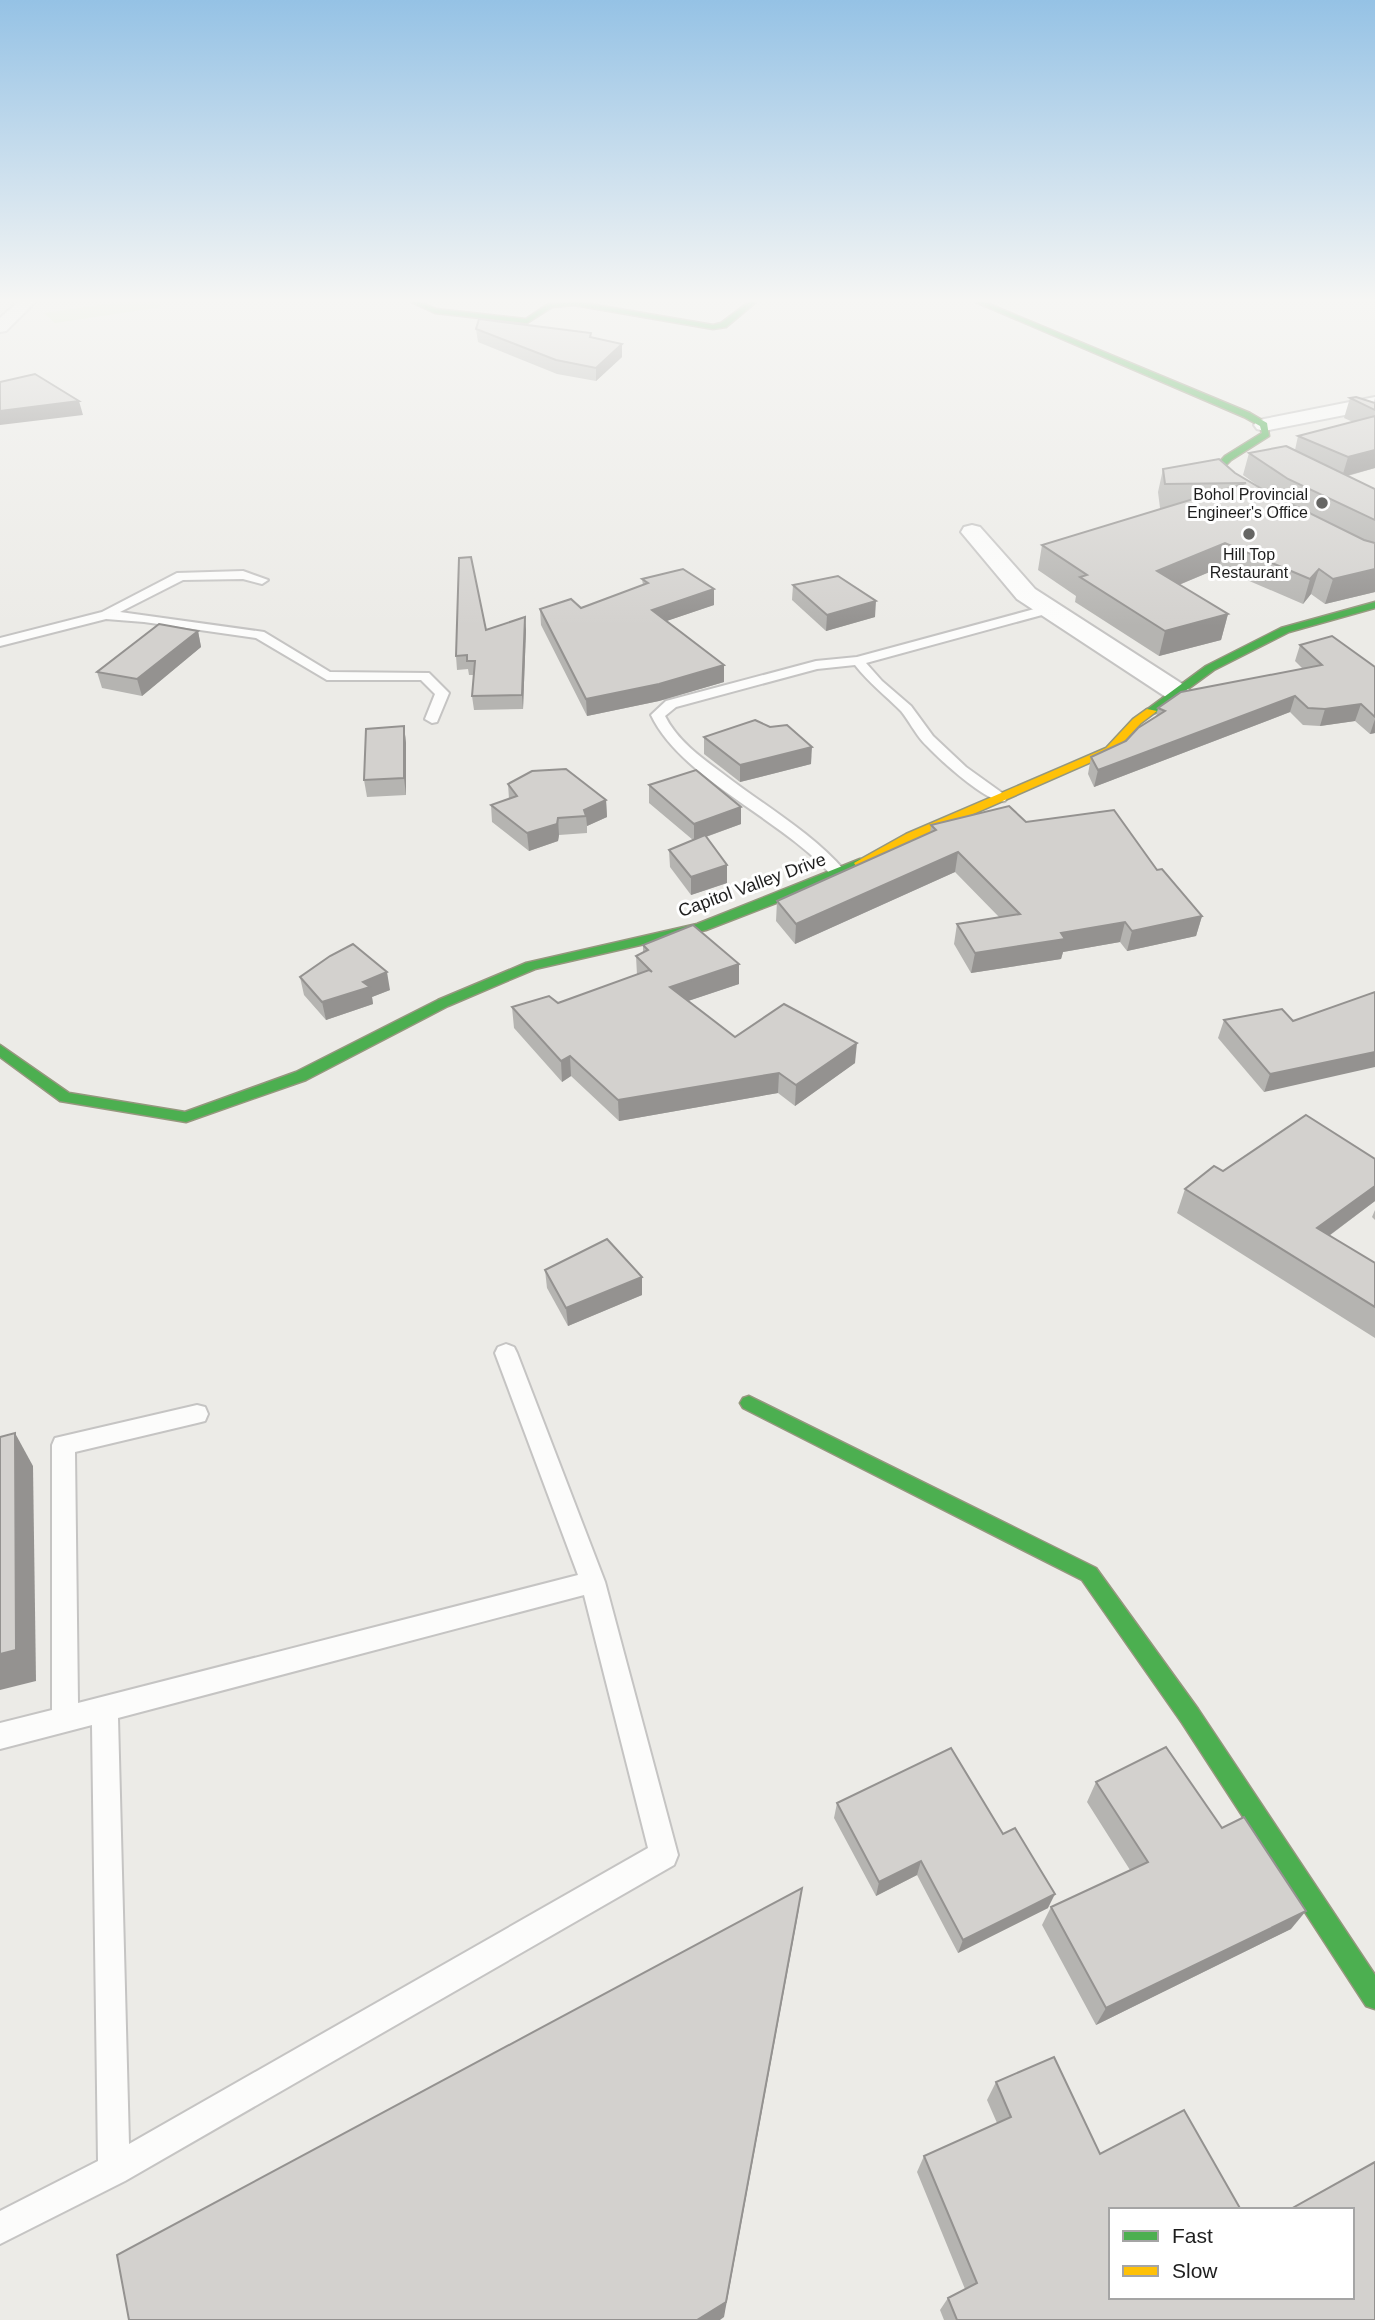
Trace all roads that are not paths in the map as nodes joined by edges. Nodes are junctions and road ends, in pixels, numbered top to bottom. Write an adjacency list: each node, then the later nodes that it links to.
1 (1236, 410): 3 (street)
2 (1354, 410): 3 (street)
3 (1264, 425): 4 (street)
4 (1264, 502)
5 (972, 532): 8 (street)
6 (262, 580): 9 (lane)
7 (1375, 605): 12 (street, Capitol Valley Drive)
8 (1049, 609): 11 (lane); 12 (street)
9 (106, 615): 10 (lane); 13 (lane)
10 (0, 642)
11 (858, 661): 14 (lane); 15 (lane)
12 (1178, 693): 14 (street, Capitol Valley Drive)
13 (432, 719)
14 (1000, 798): 15 (street, Capitol Valley Drive)
15 (839, 874): 16 (street, Capitol Valley Drive)
16 (0, 1051)
17 (506, 1353): 20 (lane)
18 (749, 1403): 24 (street)
19 (197, 1414): 22 (lane)
20 (593, 1582): 21 (lane); 25 (lane)
21 (104, 1710): 22 (lane); 25 (lane)
22 (65, 1720): 23 (lane)
23 (0, 1736)
24 (1375, 1997)
25 (114, 2170): 26 (lane)
26 (0, 2228)

